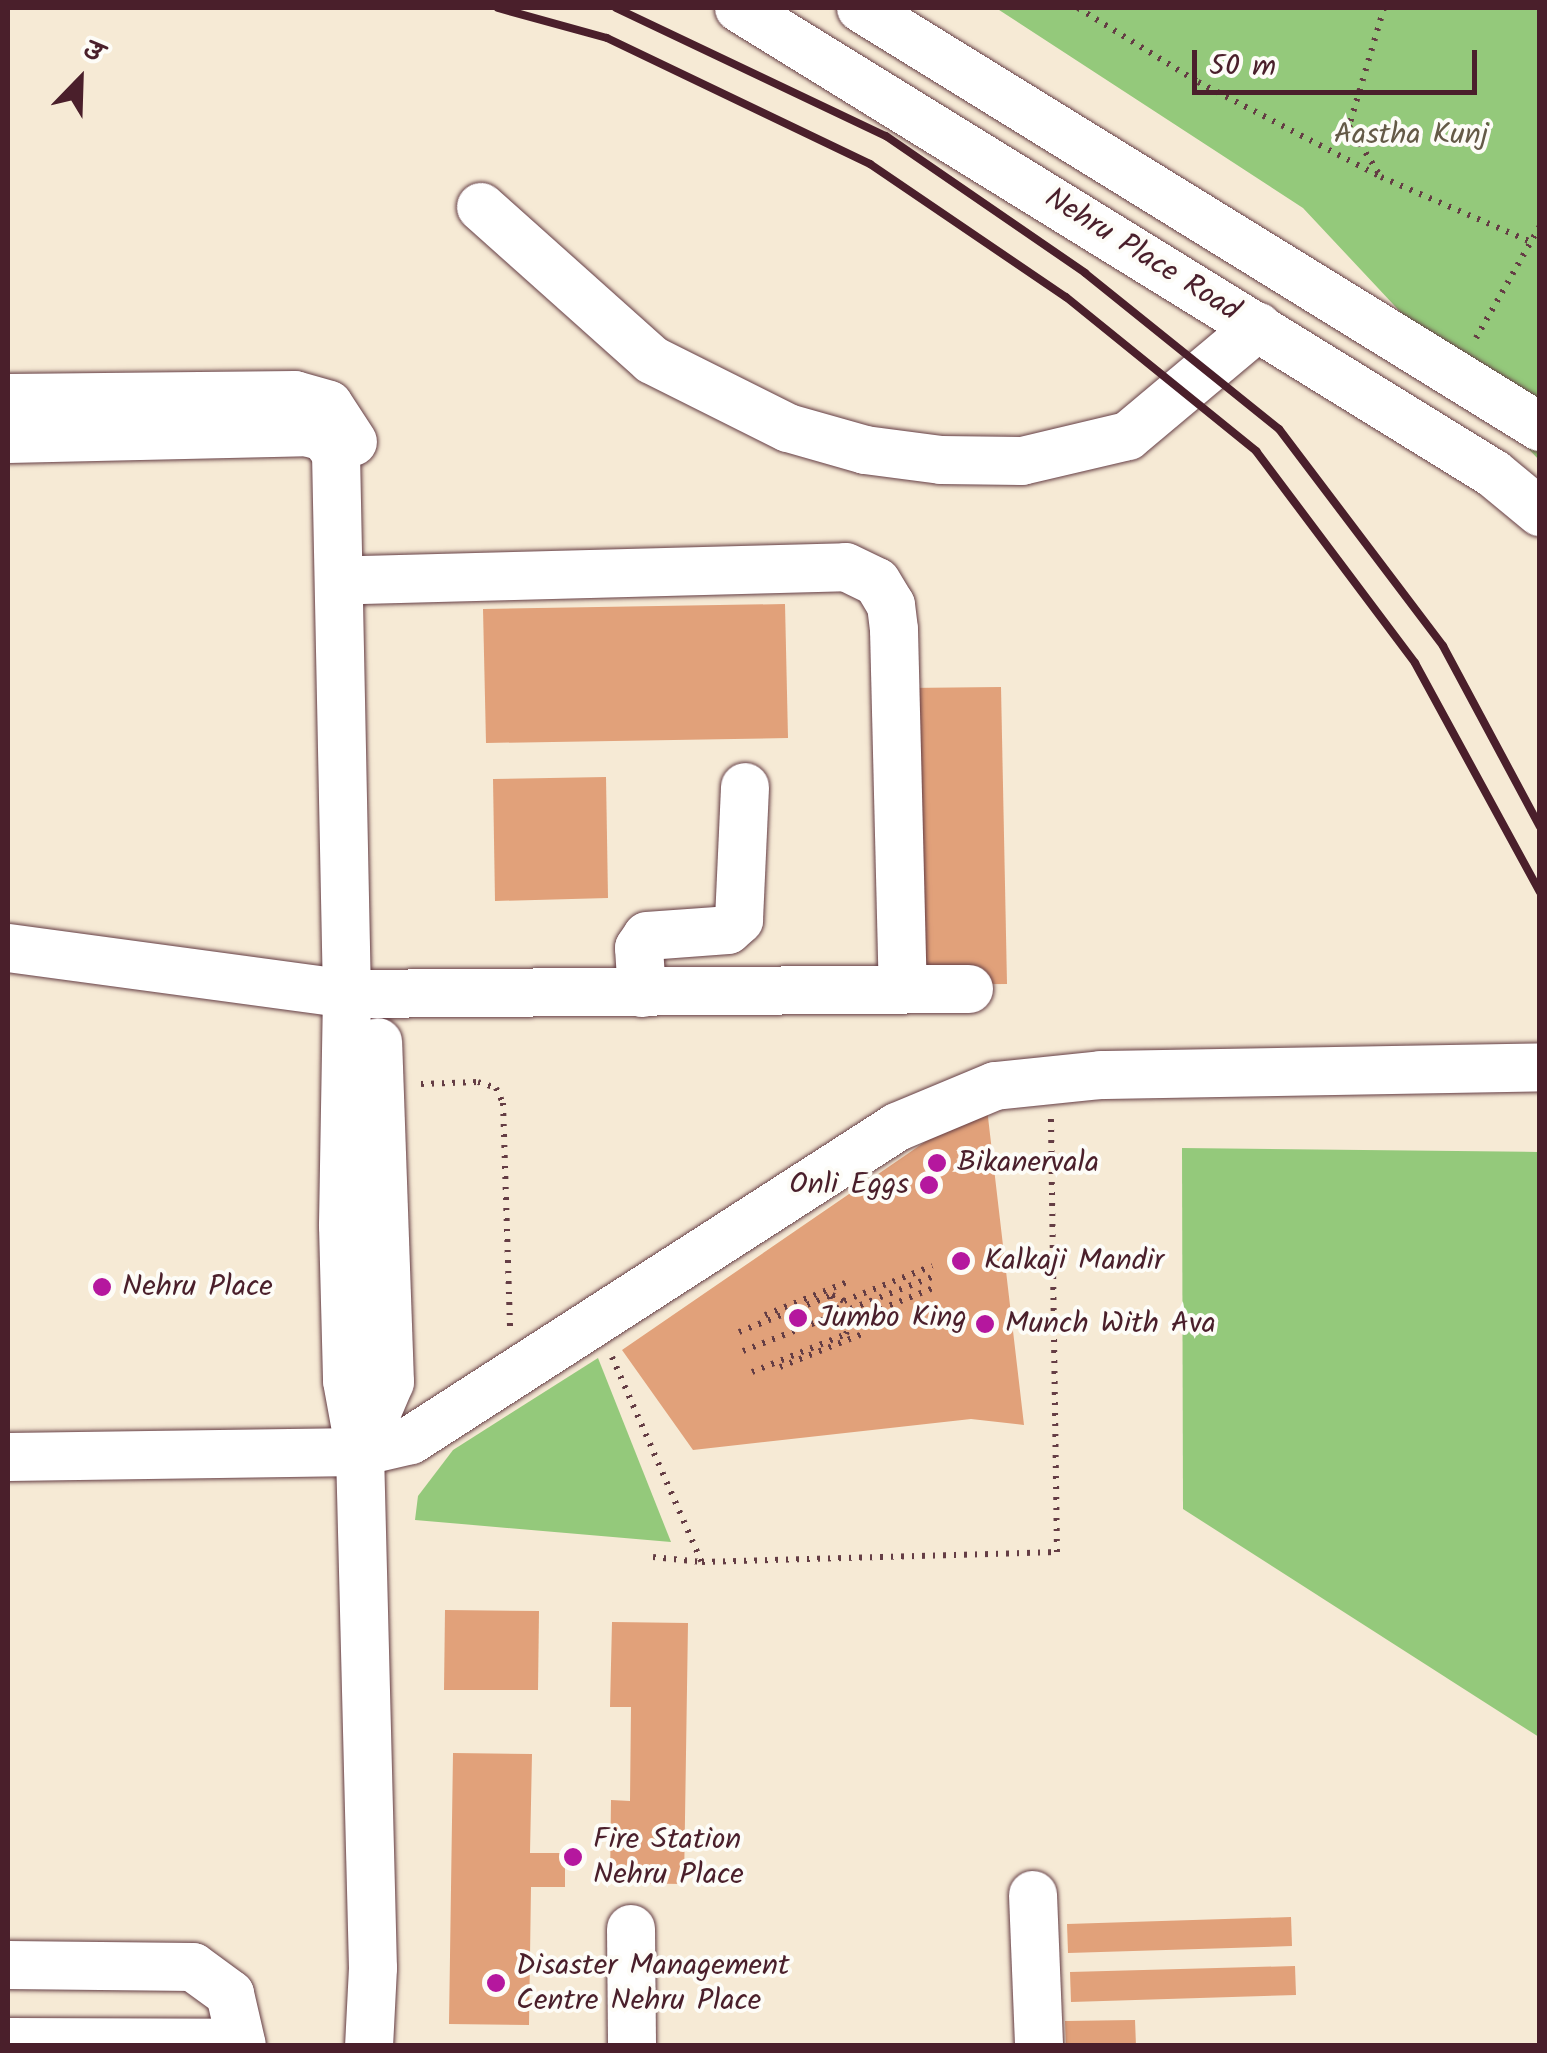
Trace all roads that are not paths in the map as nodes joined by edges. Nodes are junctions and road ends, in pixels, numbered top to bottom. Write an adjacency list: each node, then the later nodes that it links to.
1 (739, 8): 4 (street, Nehru Place Road)
2 (860, 8): 6 (street)
3 (481, 207): 4 (street)
4 (1258, 327): 8 (street, Nehru Place Road)
5 (8, 398): 9 (street)
6 (1540, 427)
7 (8, 439): 15 (street)
8 (1540, 512)
9 (362, 580): 12 (street); 15 (street)
10 (745, 787): 14 (street)
11 (8, 948): 15 (street)
12 (903, 989): 13 (street); 14 (street)
13 (969, 989)
14 (642, 992): 15 (street)
15 (362, 995): 17 (street); 17 (street)
16 (1540, 1067): 17 (street)
17 (360, 1452): 18 (street); 24 (street)
18 (8, 1457)
19 (1033, 1895): 26 (street)
20 (631, 1929): 25 (street)
21 (8, 1965): 23 (street)
22 (8, 2042): 23 (street)
23 (241, 2044)
24 (369, 2046)
25 (632, 2046)
26 (1040, 2046)

